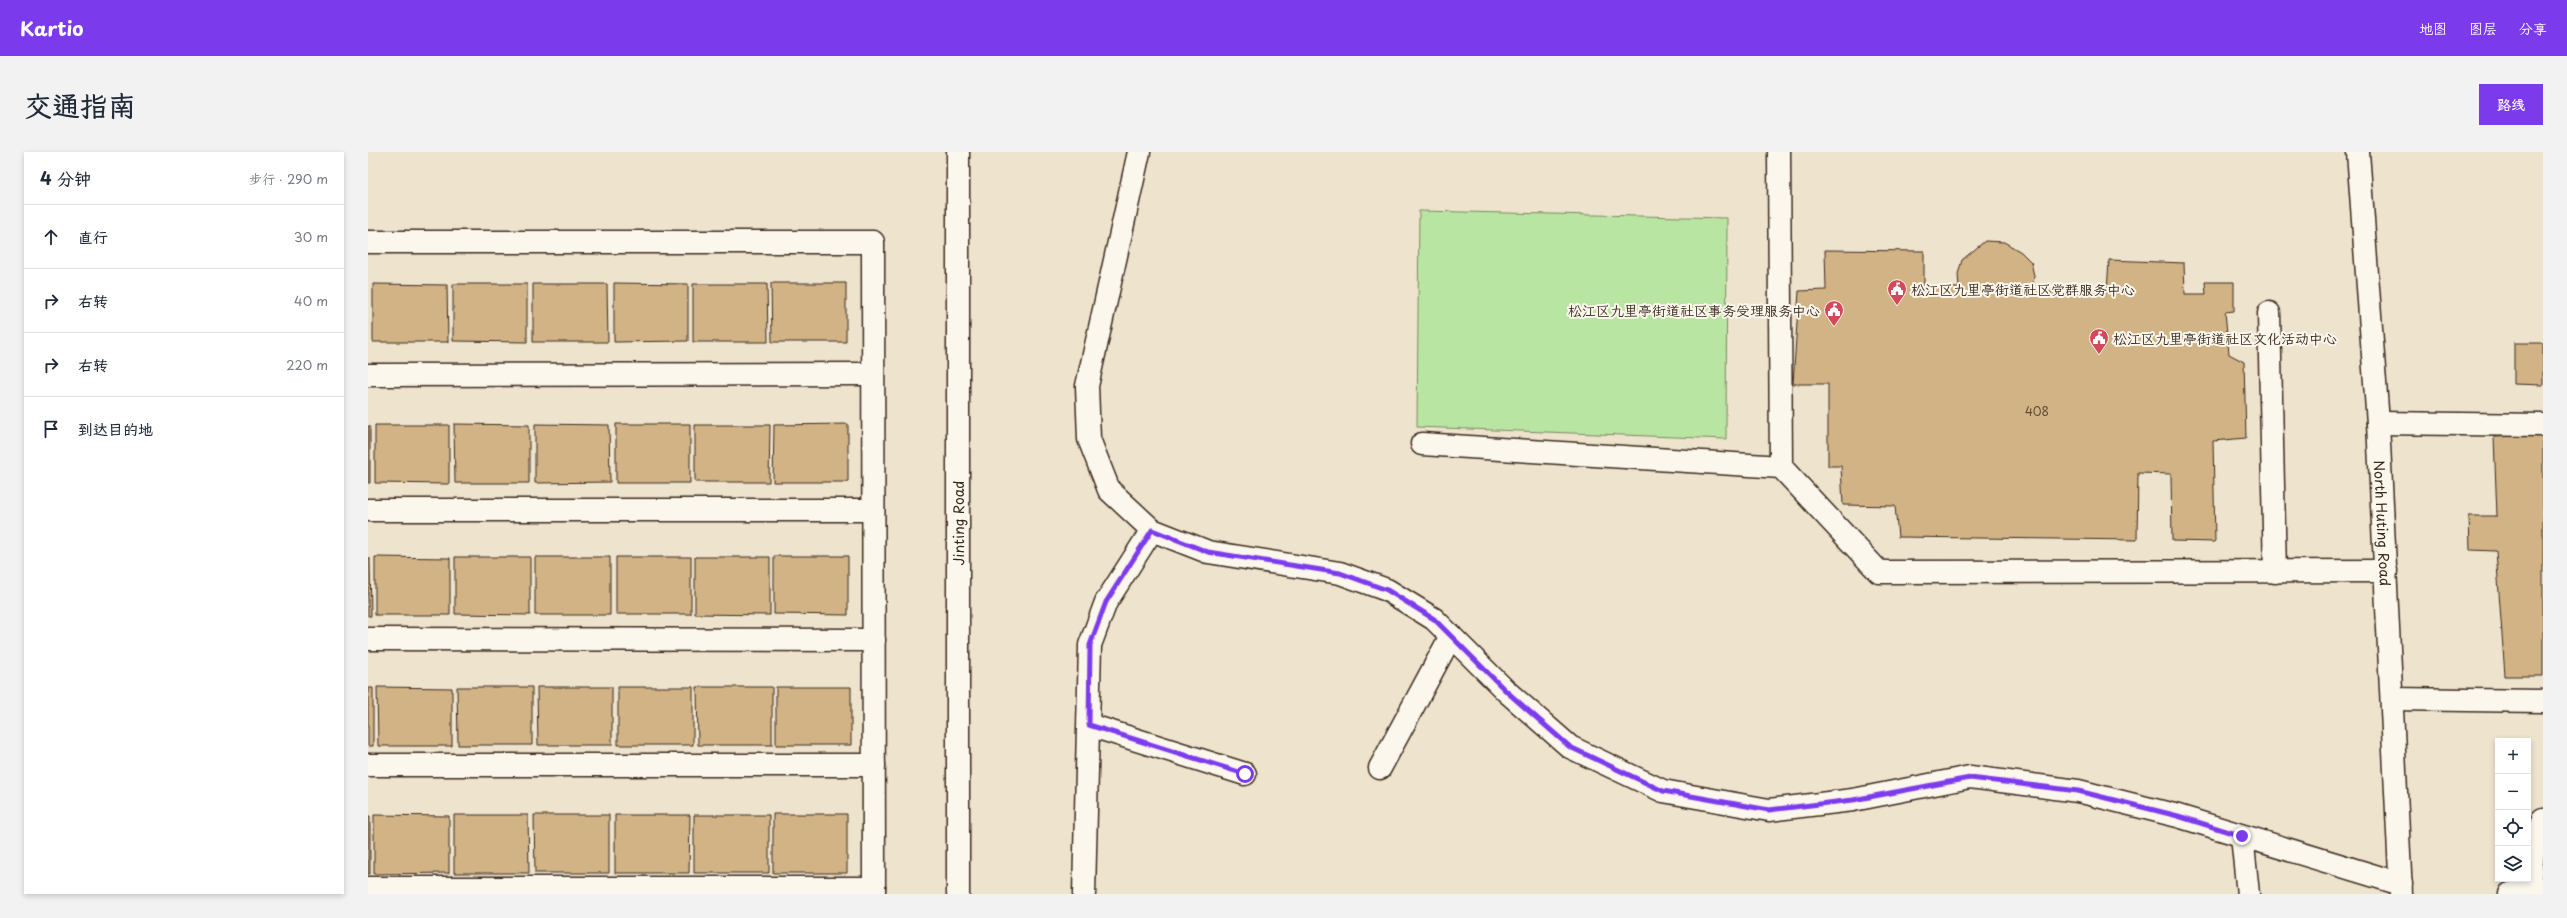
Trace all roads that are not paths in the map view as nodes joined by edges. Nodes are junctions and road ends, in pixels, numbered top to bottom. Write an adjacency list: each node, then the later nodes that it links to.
1 (958, 152): 34 (street, Jinting Road)
2 (1139, 152): 15 (street)
3 (1779, 152): 12 (street)
4 (2358, 152): 9 (street, North Huting Road)
5 (368, 242): 7 (street)
6 (2269, 313): 17 (street)
7 (873, 374): 8 (street); 14 (street)
8 (368, 375)
9 (2378, 423): 10 (street); 16 (street, North Huting Road)
10 (2543, 425)
11 (1422, 444): 12 (street)
12 (1781, 467): 17 (street)
13 (368, 510): 14 (street)
14 (873, 510): 20 (street)
15 (1152, 530): 18 (street); 23 (street)
16 (2386, 571): 17 (street); 21 (street, North Huting Road)
17 (2275, 572)
18 (1451, 636): 26 (street); 29 (street)
19 (368, 639): 20 (street)
20 (874, 640): 25 (street)
21 (2392, 700): 22 (street); 31 (street, North Huting Road)
22 (2543, 701)
23 (1089, 725): 27 (street); 35 (street)
24 (368, 765): 25 (street)
25 (874, 765): 33 (street)
26 (1380, 768)
27 (1245, 774)
28 (2543, 818): 32 (street)
29 (2242, 836): 31 (street); 36 (street)
30 (368, 888): 33 (street)
31 (2401, 889)
32 (2527, 890)
33 (874, 891)
34 (958, 894)
35 (1084, 894)
36 (2248, 894)

